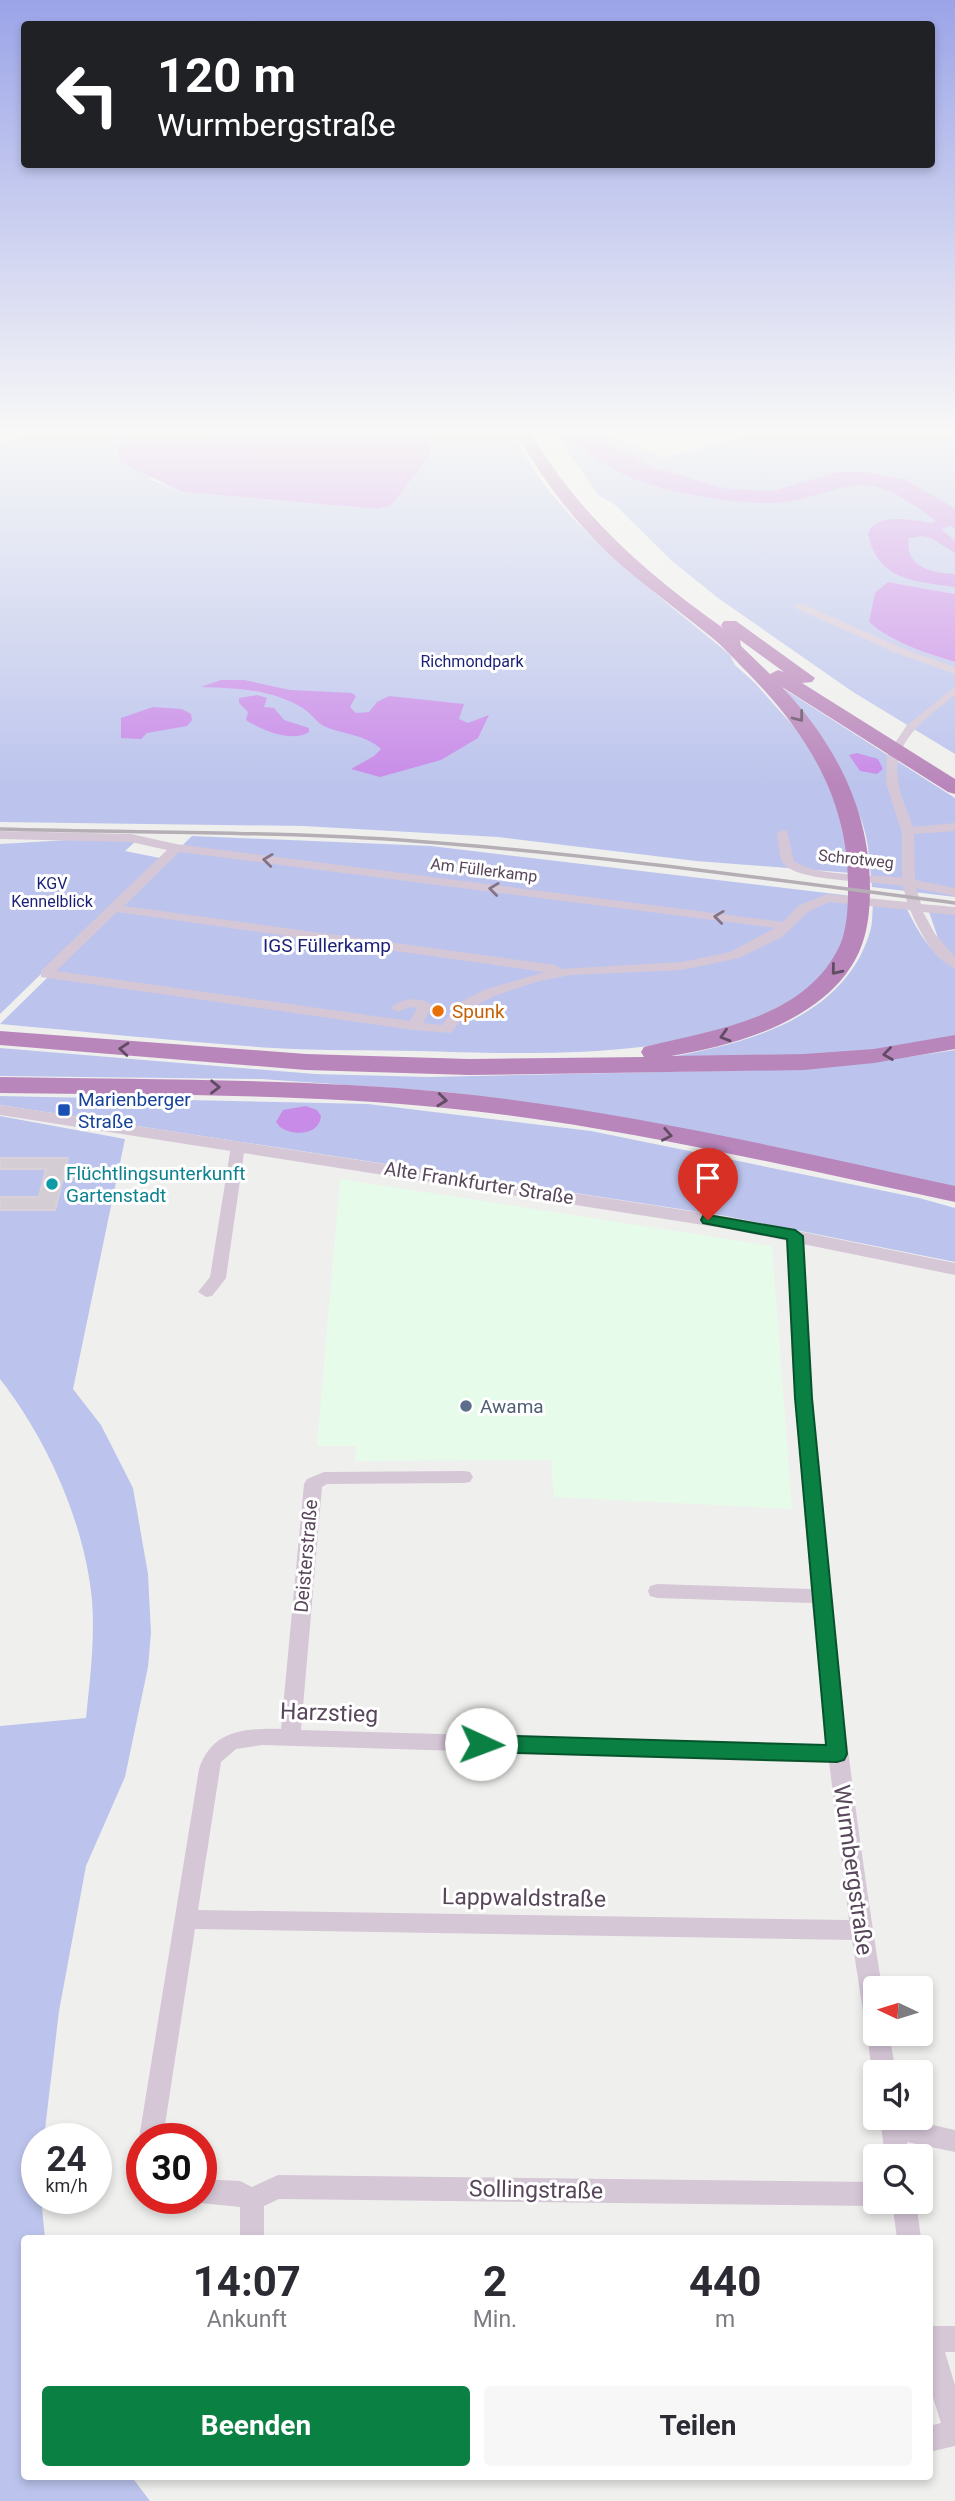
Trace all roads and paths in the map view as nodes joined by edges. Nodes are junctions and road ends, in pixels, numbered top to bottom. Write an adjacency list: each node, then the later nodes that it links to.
1 (620, 552): 4 (highway)
2 (642, 552): 7 (highway)
3 (799, 606): 5 (street)
4 (718, 633): 7 (highway); 26 (highway, one-way to 26)
5 (955, 671)
6 (955, 690): 12 (street, Schrotweg)
7 (887, 739): 8 (highway)
8 (908, 752): 9 (highway); 10 (highway)
9 (955, 772)
10 (955, 788)
11 (955, 827): 12 (street, Schrotweg)
12 (908, 831): 20 (street, Schrotweg)
13 (783, 834): 16 (street, Schrotweg)
14 (0, 835): 15 (street, Am Füllerkamp)
15 (176, 848): 17 (street); 19 (street, Am Füllerkamp, one-way to 15)
16 (955, 892)
17 (114, 908): 21 (street); 23 (street)
18 (955, 911): 19 (street)
19 (787, 926): 21 (street)
20 (955, 964)
21 (571, 971): 23 (street)
22 (398, 1008): 23 (street)
23 (414, 1026)
24 (0, 1038): 26 (highway, one-way to 24)
25 (955, 1042): 26 (highway, one-way to 26)
26 (339, 1064)
27 (0, 1085): 30 (highway, one-way to 30)
28 (0, 1110): 29 (street, Alte Frankfurter Straße)
29 (238, 1146): 31 (street, Alte Frankfurter Straße); 33 (street)
30 (955, 1197)
31 (795, 1236): 32 (street, Alte Frankfurter Straße); 36 (street, Wurmbergstraße)
32 (955, 1269)
33 (206, 1292)
34 (464, 1477): 37 (street, Deisterstraße)
35 (656, 1591): 36 (street)
36 (820, 1596): 38 (street, Wurmbergstraße)
37 (290, 1738): 38 (street, Harzstieg); 39 (street, Harzstieg)
38 (837, 1754): 40 (street, Wurmbergstraße)
39 (186, 1919): 40 (street, Lappwaldstraße); 42 (street, Harzstieg)
40 (861, 1930): 41 (street, Wurmbergstraße)
41 (868, 1976)
42 (153, 2123)
43 (916, 2130): 44 (street)
44 (955, 2141)
45 (217, 2192): 47 (street)
46 (863, 2194): 47 (street, Sollingstraße)
47 (251, 2200): 49 (street)
48 (906, 2214): 50 (street)
49 (252, 2235)
50 (909, 2235)
51 (955, 2339): 52 (street)
52 (933, 2340)
53 (933, 2354): 54 (street)
54 (955, 2430): 55 (street)
55 (933, 2438)

